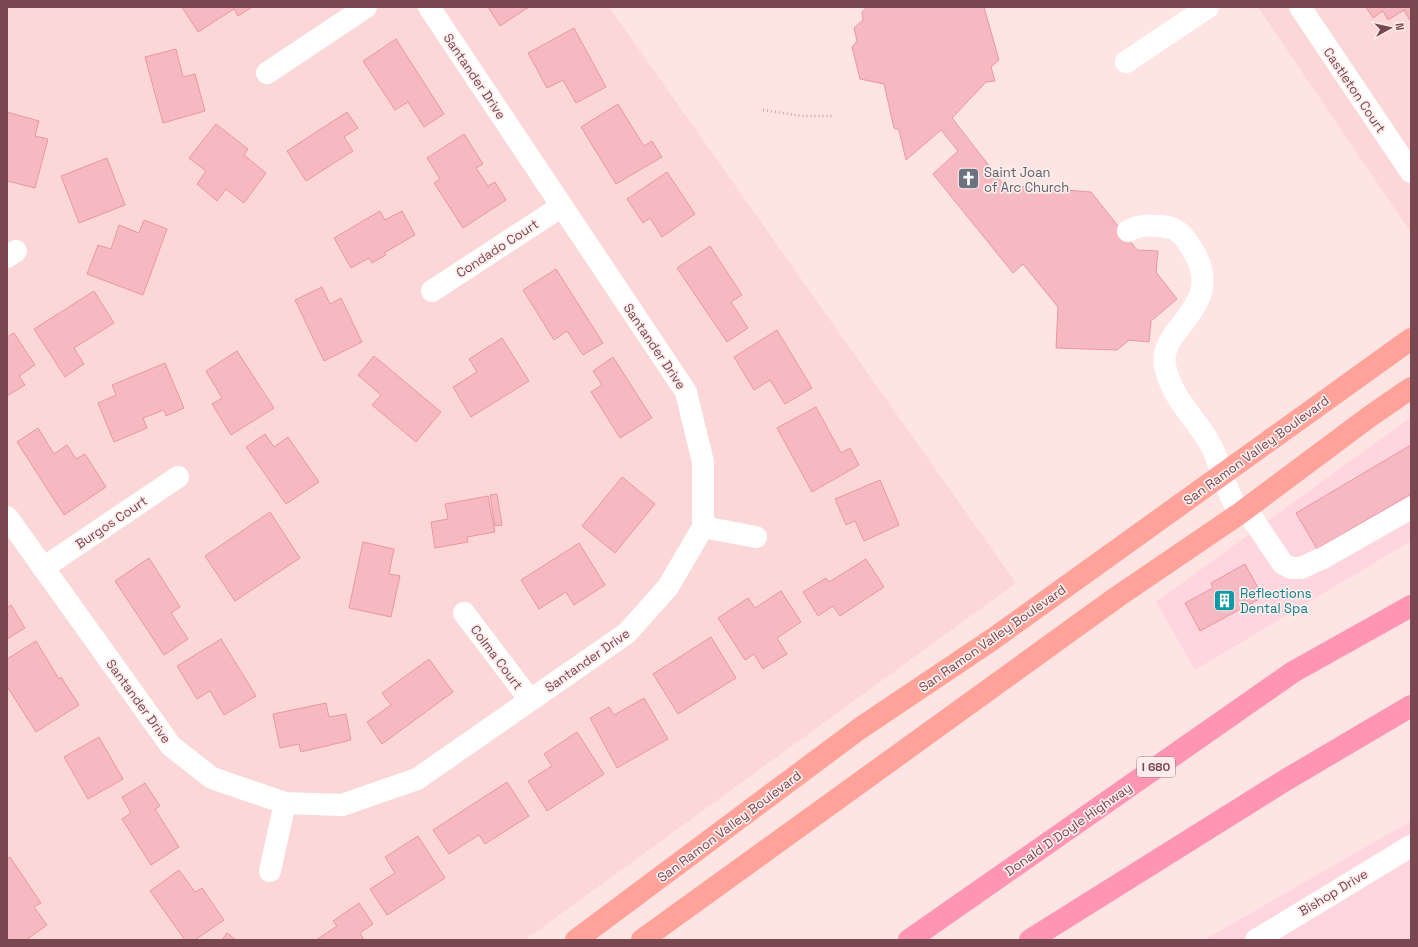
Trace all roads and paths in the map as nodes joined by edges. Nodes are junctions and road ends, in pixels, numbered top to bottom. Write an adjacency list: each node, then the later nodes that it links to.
1 (366, 7): 6 (street)
2 (429, 7): 10 (street, Santander Drive)
3 (1208, 7): 5 (street)
4 (1300, 7): 9 (street, Castleton Court)
5 (1126, 62)
6 (267, 74)
7 (763, 110): 8 (path)
8 (834, 116)
9 (1411, 172)
10 (562, 206): 12 (street, Condado Court); 20 (street, Santander Drive)
11 (1128, 231): 15 (street)
12 (432, 290)
13 (1411, 339): 15 (main road, San Ramon Valley Boulevard)
14 (1411, 388): 18 (main road)
15 (1222, 474): 18 (street); 30 (main road, San Ramon Valley Boulevard)
16 (178, 477): 22 (street, Burgos Court)
17 (1411, 508): 18 (street)
18 (1242, 511): 31 (main road)
19 (7, 517): 22 (street, Santander Drive)
20 (703, 527): 21 (street); 25 (street, Santander Drive)
21 (756, 537)
22 (43, 568): 27 (street, Santander Drive)
23 (1411, 606): 32 (highway, Donald D Doyle Highway / I 680)
24 (464, 613): 25 (street, Colma Court)
25 (530, 700): 27 (street, Santander Drive)
26 (1411, 706): 33 (highway)
27 (285, 804): 29 (street)
28 (1411, 846): 34 (street, Bishop Drive)
29 (270, 871)
30 (576, 940)
31 (642, 940)
32 (909, 940)
33 (1030, 940)
34 (1256, 940)

